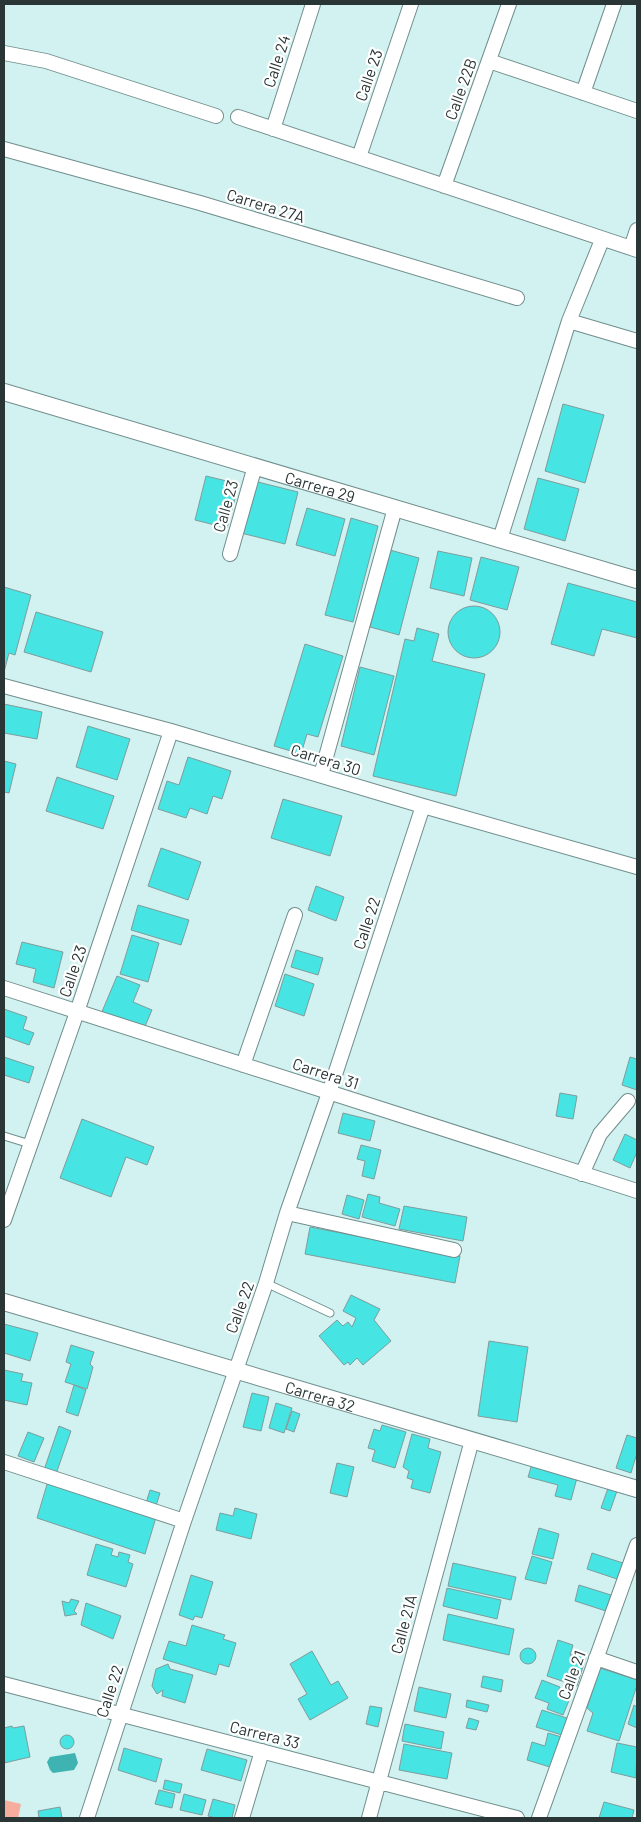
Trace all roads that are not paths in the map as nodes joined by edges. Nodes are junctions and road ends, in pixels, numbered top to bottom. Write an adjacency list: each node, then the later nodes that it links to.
1 (313, 4): 11 (street, Calle 24)
2 (411, 4): 13 (street, Calle 23)
3 (509, 4): 6 (street, Calle 22B)
4 (614, 4): 7 (street)
5 (4, 53): 9 (street)
6 (489, 61): 7 (street); 14 (street, Calle 22B)
7 (583, 93): 8 (street)
8 (637, 112)
9 (216, 116)
10 (238, 117): 11 (street)
11 (273, 129): 13 (street)
12 (4, 149): 18 (street, Carrera 27A)
13 (359, 158): 14 (street)
14 (444, 186): 16 (street)
15 (637, 230): 17 (street)
16 (602, 240): 17 (street); 19 (street)
17 (634, 249)
18 (517, 298)
19 (569, 320): 20 (street); 24 (street)
20 (637, 341)
21 (4, 392): 22 (street, Carrera 29)
22 (255, 466): 23 (street, Carrera 29); 25 (street, Calle 23)
23 (394, 508): 24 (street, Carrera 29); 29 (street)
24 (500, 539): 26 (street, Carrera 29)
25 (230, 554)
26 (637, 580)
27 (4, 686): 28 (street, Carrera 30)
28 (171, 731): 29 (street, Carrera 30); 34 (street, Calle 23)
29 (321, 775): 30 (street, Carrera 30)
30 (423, 806): 31 (street, Carrera 30); 36 (street, Calle 22)
31 (637, 867)
32 (295, 915): 35 (street)
33 (4, 988): 34 (street, Carrera 31)
34 (77, 1012): 35 (street, Carrera 31); 39 (street, Calle 23)
35 (243, 1065): 36 (street, Carrera 31)
36 (329, 1093): 40 (street, Carrera 31); 42 (street, Calle 22)
37 (628, 1102): 40 (street)
38 (4, 1136): 39 (lane)
39 (30, 1144): 43 (street, Calle 23)
40 (582, 1174): 41 (street, Carrera 31)
41 (637, 1192)
42 (287, 1213): 44 (street); 45 (street, Calle 22)
43 (4, 1220)
44 (454, 1250)
45 (266, 1283): 47 (lane); 48 (street, Calle 22)
46 (4, 1302): 48 (street, Carrera 32)
47 (330, 1314)
48 (235, 1370): 49 (street, Carrera 32); 52 (street, Calle 22)
49 (472, 1440): 51 (street, Carrera 32); 59 (street, Calle 21A)
50 (4, 1462): 52 (street)
51 (637, 1489)
52 (184, 1520): 57 (street, Calle 22)
53 (637, 1545): 54 (street, Calle 21)
54 (596, 1658): 55 (street); 64 (street, Calle 21)
55 (637, 1672)
56 (4, 1684): 57 (street, Carrera 33)
57 (119, 1715): 58 (street, Carrera 33); 60 (street, Calle 22)
58 (262, 1751): 59 (street, Carrera 33); 61 (street)
59 (378, 1782): 62 (street, Calle 21A); 63 (street, Carrera 33)
60 (87, 1818)
61 (242, 1818)
62 (369, 1818)
63 (517, 1818)
64 (539, 1818)

